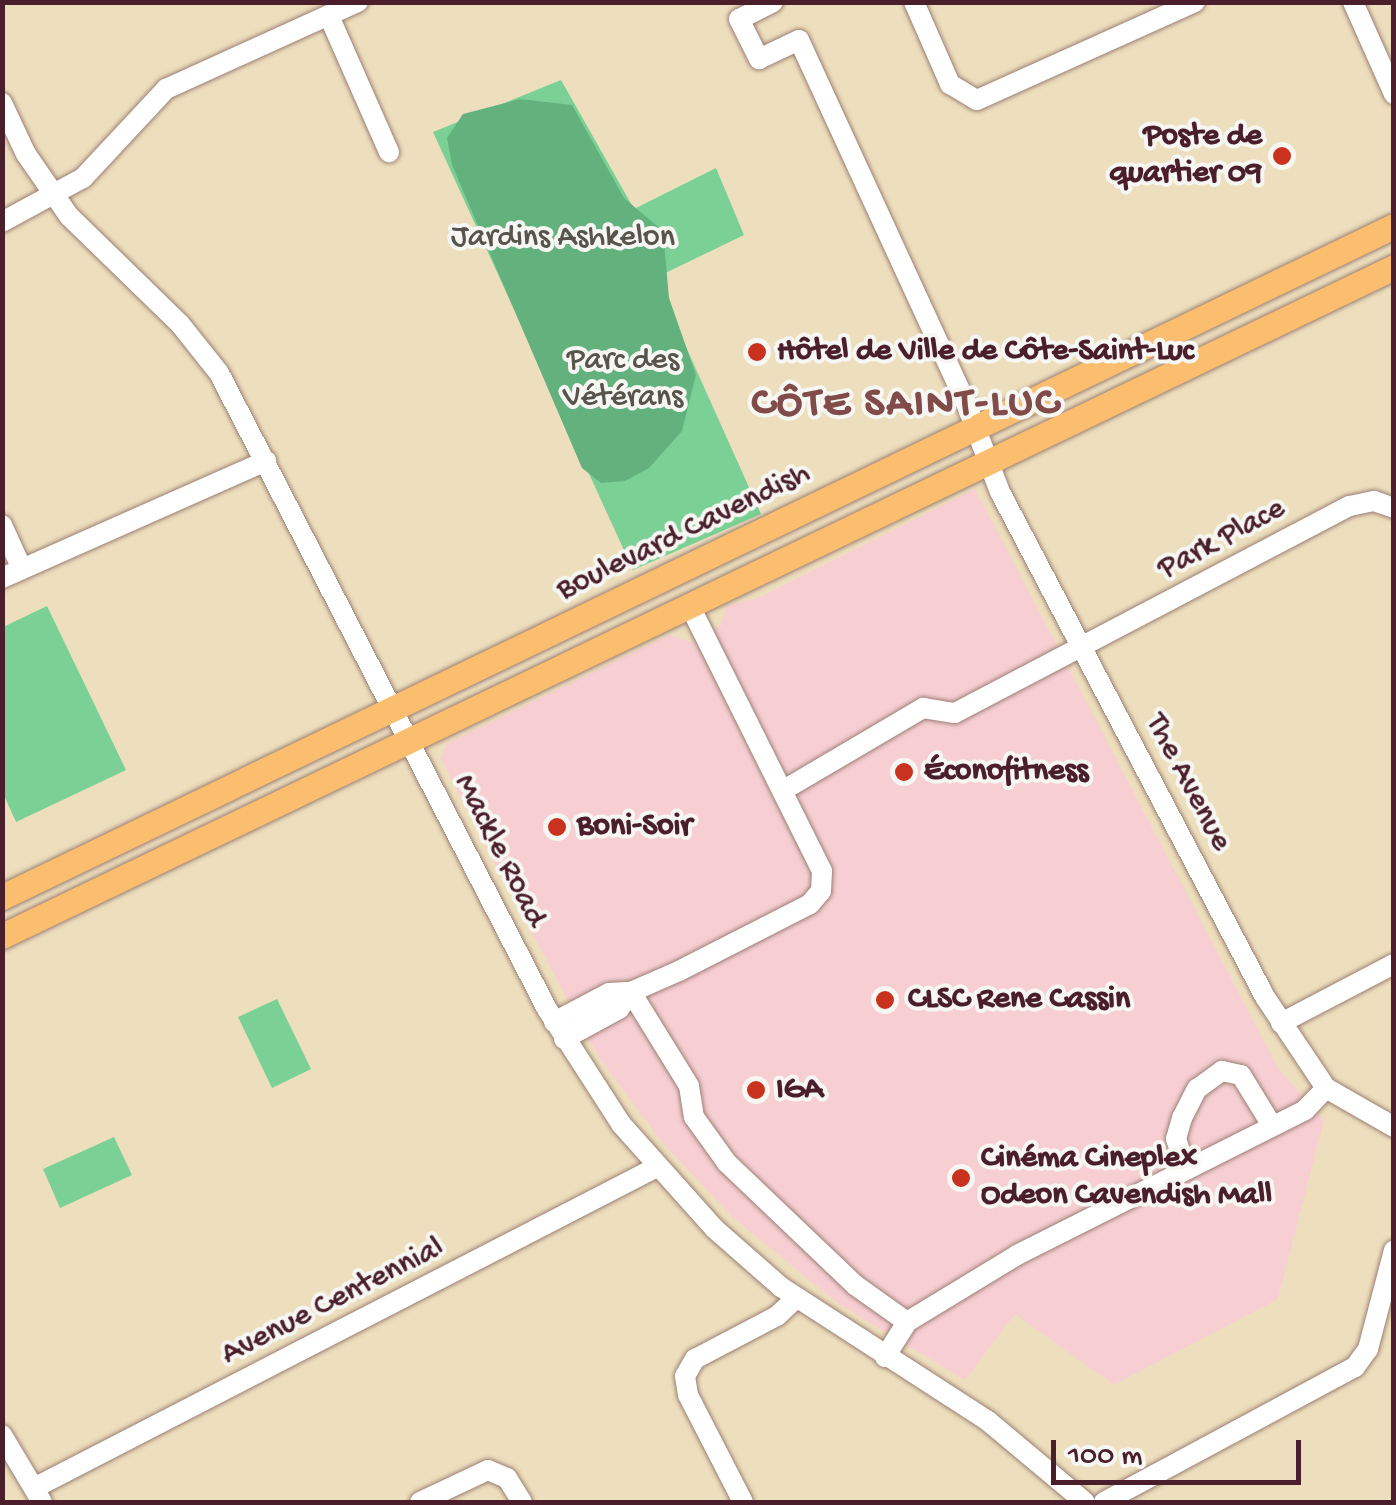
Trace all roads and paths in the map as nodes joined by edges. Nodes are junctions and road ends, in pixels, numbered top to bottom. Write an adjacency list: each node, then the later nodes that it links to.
1 (358, 2): 6 (street)
2 (773, 2): 14 (street, The Avenue)
3 (914, 2): 4 (street)
4 (1196, 2)
5 (1353, 2): 7 (street)
6 (329, 16): 9 (street); 10 (street)
7 (1394, 94)
8 (2, 103): 10 (street, Mackle Road)
9 (389, 152)
10 (55, 196): 11 (street); 15 (street, Mackle Road)
11 (2, 222)
12 (1394, 226): 14 (main road, Boulevard Cavendish)
13 (1394, 267): 16 (main road, Boulevard Cavendish)
14 (975, 428): 16 (street, The Avenue); 22 (main road, Boulevard Cavendish)
15 (266, 461): 19 (street); 22 (street, Mackle Road)
16 (988, 462): 20 (main road, Boulevard Cavendish); 21 (street, The Avenue)
17 (1394, 508): 21 (street, Park Place)
18 (2, 525): 19 (street)
19 (12, 574)
20 (690, 606): 23 (main road, Boulevard Cavendish); 24 (street)
21 (1081, 647): 24 (street, Park Place); 29 (street, The Avenue)
22 (393, 710): 23 (street, Mackle Road); 25 (main road, Boulevard Cavendish)
23 (410, 742): 26 (main road, Boulevard Cavendish); 30 (street, Mackle Road)
24 (782, 791): 28 (street)
25 (2, 897)
26 (2, 936)
27 (1394, 964): 29 (street)
28 (631, 992): 30 (street); 38 (street)
29 (1281, 1023): 31 (street, The Avenue)
30 (559, 1030): 34 (street, Mackle Road)
31 (1326, 1088): 32 (street); 33 (street, The Avenue)
32 (1271, 1124): 35 (street); 35 (street)
33 (1394, 1127)
34 (657, 1167): 37 (street, Mackle Road); 41 (street, Avenue Centennial)
35 (1186, 1168): 38 (street)
36 (1394, 1250): 46 (street)
37 (796, 1298): 39 (street, Mackle Road); 44 (street)
38 (907, 1322): 39 (street)
39 (885, 1356): 45 (street, Mackle Road)
40 (2, 1435): 41 (street)
41 (38, 1495)
42 (420, 1502): 43 (street)
43 (522, 1502)
44 (743, 1502)
45 (1085, 1502)
46 (1104, 1502)

